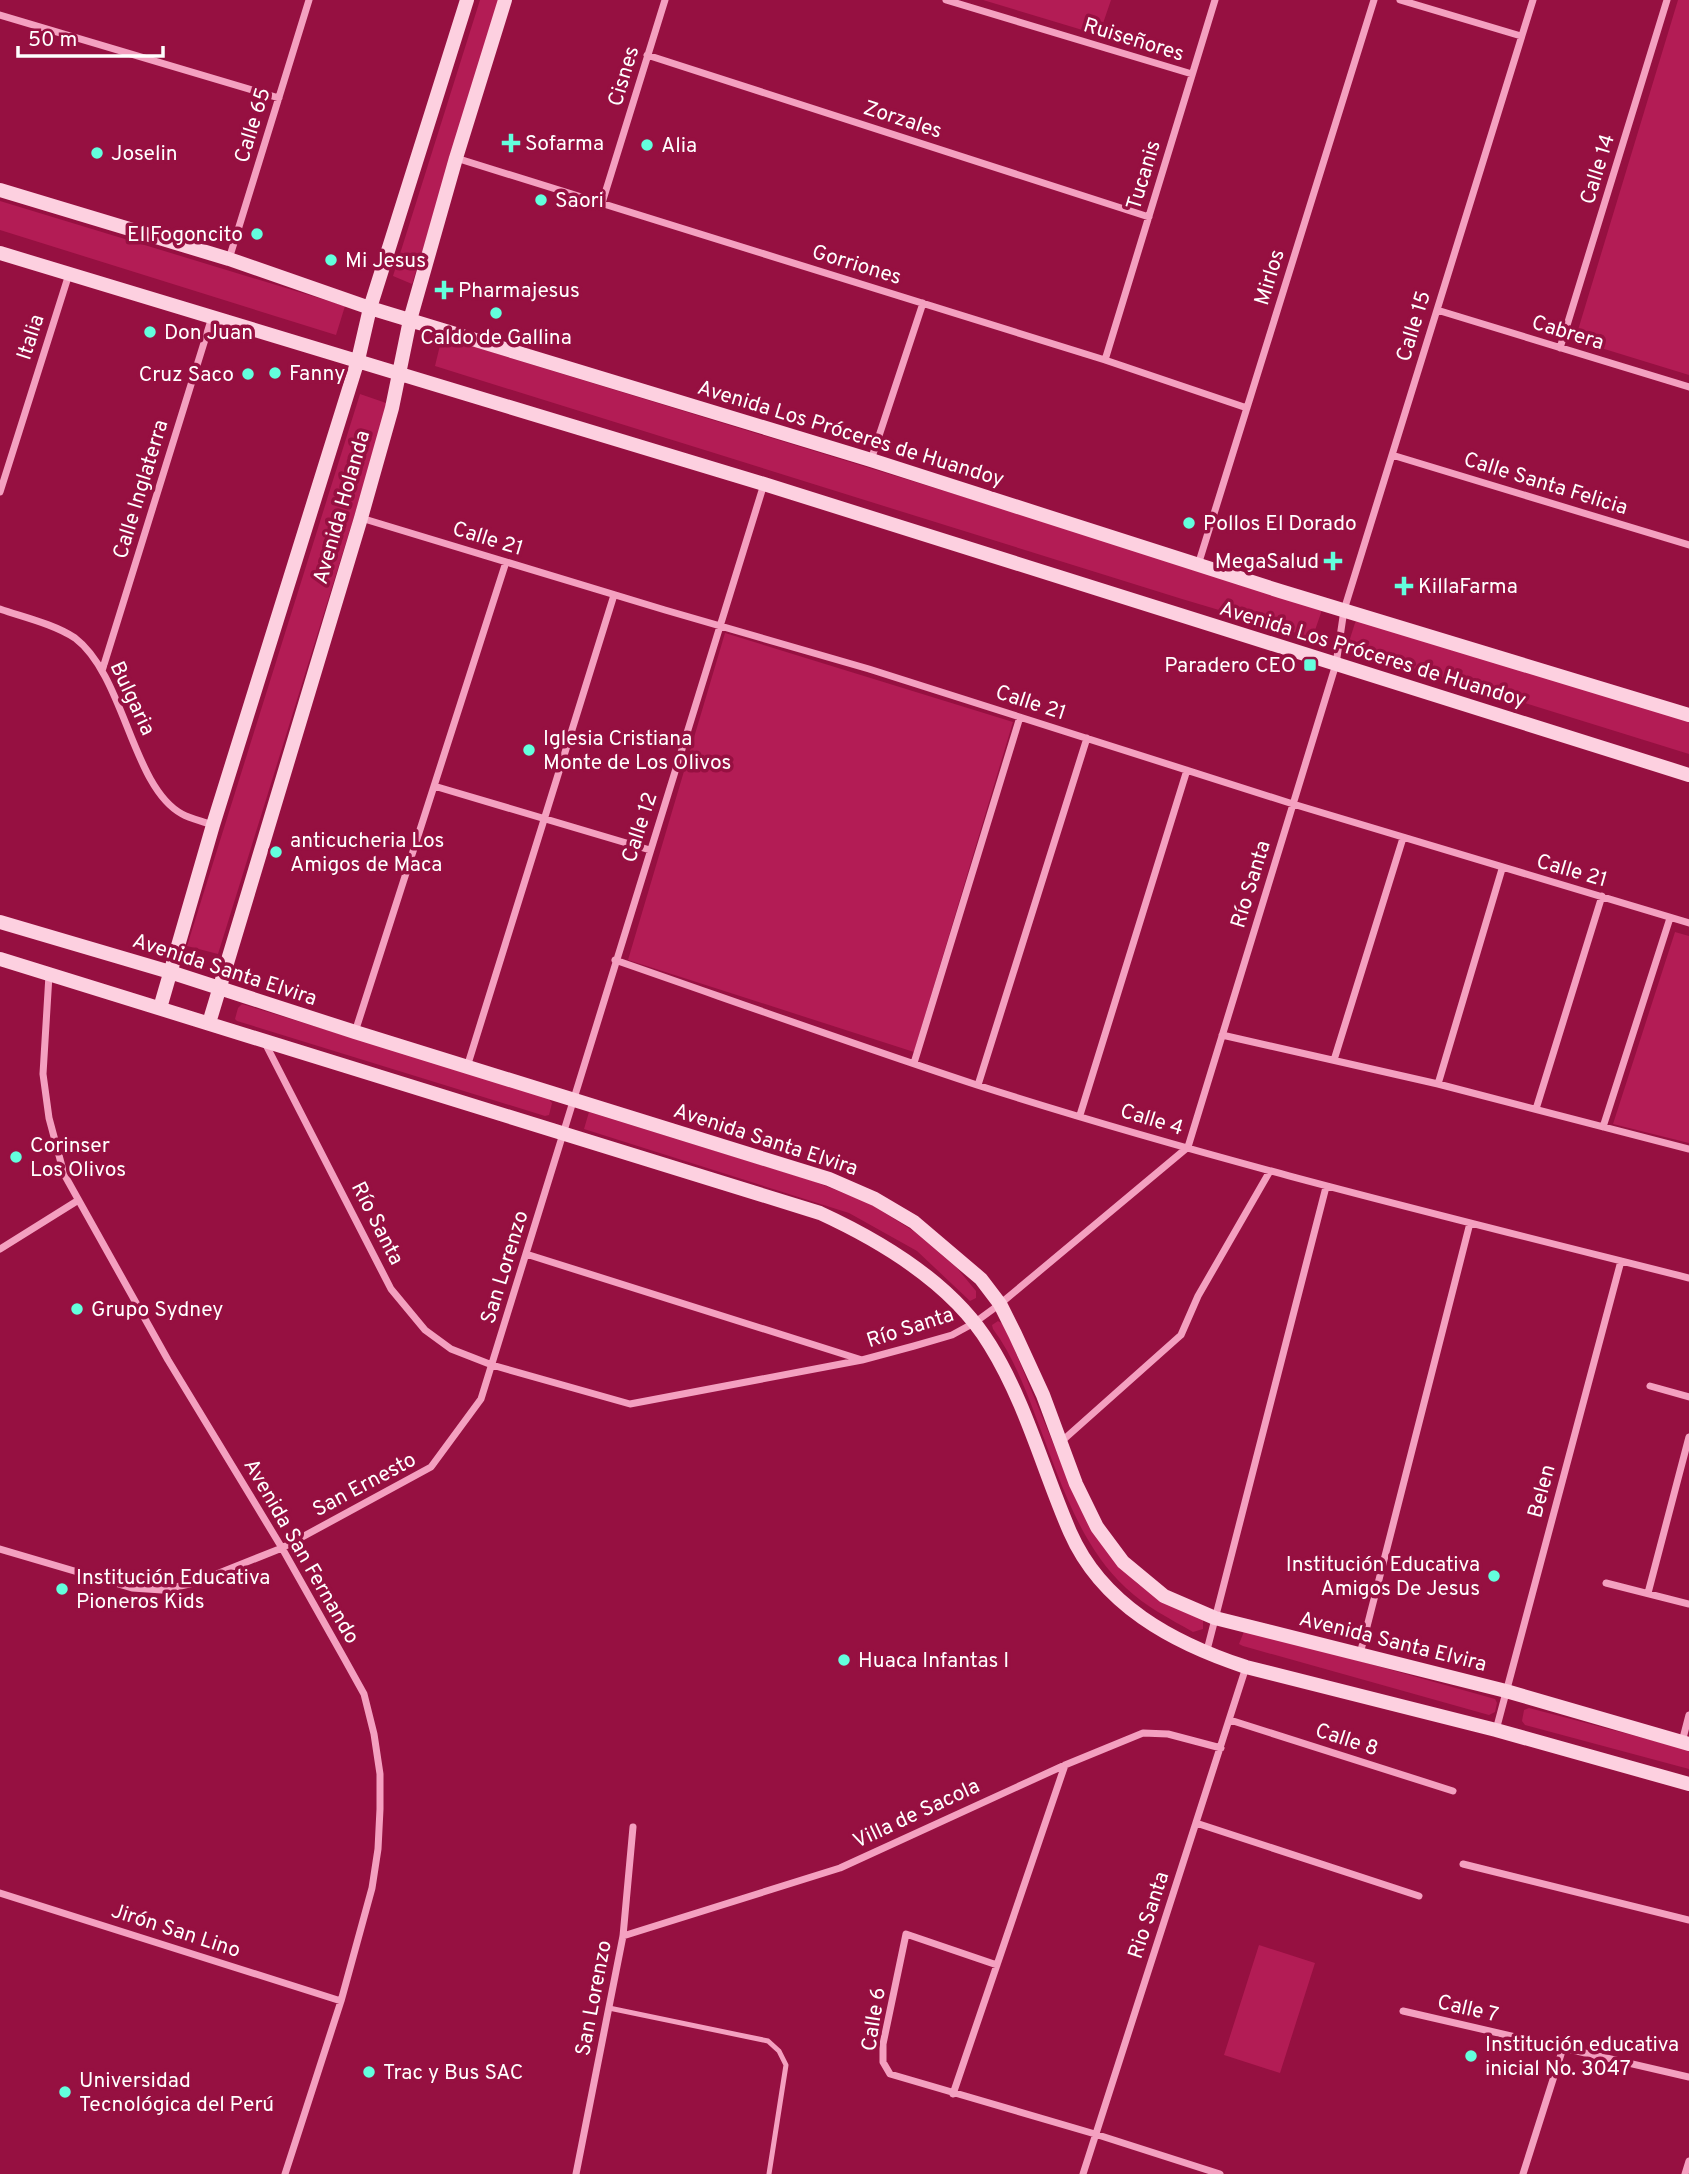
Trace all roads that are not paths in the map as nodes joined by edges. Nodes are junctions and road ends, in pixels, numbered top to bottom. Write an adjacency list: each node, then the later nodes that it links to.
1 (309, 0): 15 (street, Calle 65)
2 (467, 0): 24 (street, Avenida Holanda)
3 (505, 0): 16 (street, Avenida Holanda)
4 (665, 0): 13 (street, Cisnes)
5 (946, 0): 14 (street, Ruiseñores)
6 (1215, 0): 14 (street, Tucanis)
7 (1374, 0): 33 (street, Mirlos)
8 (1400, 0): 12 (street)
9 (1532, 0): 12 (street, Calle 15)
10 (1667, 0): 28 (street, Calle 14)
11 (0, 15): 15 (street)
12 (1521, 36): 25 (street, Calle 15)
13 (648, 55): 18 (street, Cisnes); 19 (street, Zorzales)
14 (1192, 75): 19 (street, Tucanis)
15 (279, 98): 21 (street, Calle 65)
16 (456, 158): 18 (street, Gorriones); 27 (street, Avenida Holanda)
17 (0, 190): 21 (street, Avenida Los Próceres de Huandoy)
18 (602, 203): 23 (street, Gorriones)
19 (1149, 217): 30 (street, Tucanis)
20 (0, 253): 22 (street, Avenida Los Próceres de Huandoy)
21 (229, 260): 24 (street, Avenida Los Próceres de Huandoy)
22 (69, 274): 26 (street, Avenida Los Próceres de Huandoy); 37 (street, Italia)
23 (923, 303): 30 (street, Gorriones); 35 (street)
24 (370, 308): 27 (street, Avenida Los Próceres de Huandoy); 29 (street, Avenida Holanda)
25 (1437, 310): 28 (street, Cabrera); 34 (street, Calle 15)
26 (212, 317): 29 (street, Avenida Los Próceres de Huandoy); 47 (street, Calle Inglaterra)
27 (410, 320): 31 (street, Avenida Holanda); 35 (street, Avenida Los Próceres de Huandoy)
28 (1560, 348): 32 (street, Cabrera)
29 (358, 360): 31 (street, Avenida Los Próceres de Huandoy); 56 (street, Avenida Holanda)
30 (1105, 360): 33 (street, Gorriones)
31 (397, 374): 36 (street, Avenida Los Próceres de Huandoy); 38 (street, Avenida Holanda)
32 (1689, 387)
33 (1247, 408): 41 (street, Mirlos)
34 (1392, 455): 39 (street, Calle Santa Felicia); 44 (street, Calle 15)
35 (871, 460): 41 (street, Avenida Los Próceres de Huandoy)
36 (764, 484): 45 (street, Calle 12); 46 (street, Avenida Los Próceres de Huandoy)
37 (0, 492)
38 (361, 518): 40 (street, Calle 21); 68 (street, Avenida Holanda)
39 (1689, 545)
40 (506, 562): 42 (street, Calle 21); 53 (street)
41 (1198, 565): 44 (street, Avenida Los Próceres de Huandoy)
42 (614, 595): 45 (street, Calle 21); 55 (street)
43 (0, 609): 47 (street, Bulgaria)
44 (1344, 610): 46 (street, Calle 15); 48 (street, Avenida Los Próceres de Huandoy)
45 (721, 626): 49 (street, Calle 21); 58 (street, Calle 12)
46 (1336, 664): 52 (street, Avenida Los Próceres de Huandoy); 54 (street, Río Santa)
47 (102, 671): 56 (street, Bulgaria)
48 (1689, 715)
49 (1020, 717): 50 (street, Calle 21); 75 (street)
50 (1087, 738): 51 (street, Calle 21); 78 (street)
51 (1186, 770): 54 (street, Calle 21); 81 (street)
52 (1689, 775)
53 (434, 786): 55 (street); 71 (street)
54 (1293, 804): 57 (street, Calle 21); 72 (street, Río Santa)
55 (544, 819): 58 (street); 76 (street)
56 (213, 825): 66 (street, Avenida Holanda)
57 (1403, 838): 59 (street, Calle 21); 74 (street)
58 (650, 850): 65 (street, Calle 12)
59 (1502, 869): 60 (street, Calle 21); 77 (street)
60 (1602, 896): 61 (street, Calle 21); 80 (street)
61 (1670, 918): 63 (street, Calle 21); 82 (street)
62 (0, 922): 66 (street, Avenida Santa Elvira)
63 (1689, 923)
64 (0, 958): 67 (street)
65 (615, 960): 75 (street, Calle 4); 79 (street, Calle 12)
66 (170, 972): 68 (street, Avenida Santa Elvira); 69 (street, Avenida Holanda)
67 (49, 973): 69 (street); 88 (street, Avenida San Fernando)
68 (219, 988): 70 (street, Avenida Holanda); 71 (street, Avenida Santa Elvira)
69 (160, 1008): 70 (street)
70 (209, 1023): 73 (street)
71 (355, 1032): 76 (street, Avenida Santa Elvira)
72 (1222, 1035): 74 (street); 84 (street, Río Santa)
73 (264, 1040): 83 (street); 97 (street, Río Santa)
74 (1334, 1060): 77 (street)
75 (914, 1063): 78 (street, Calle 4)
76 (467, 1067): 79 (street, Avenida Santa Elvira)
77 (1438, 1084): 80 (street)
78 (978, 1085): 81 (street, Calle 4)
79 (573, 1100): 83 (street, San Lorenzo); 94 (street, Avenida Santa Elvira)
80 (1536, 1110): 82 (street)
81 (1080, 1115): 84 (street, Calle 4)
82 (1603, 1127): 85 (street)
83 (562, 1135): 91 (street, San Lorenzo); 95 (street)
84 (1188, 1147): 86 (street, Calle 4); 94 (street, Río Santa)
85 (1689, 1149)
86 (1270, 1171): 87 (street, Calle 4); 102 (street)
87 (1326, 1187): 89 (street, Calle 4); 108 (street)
88 (77, 1201): 90 (street); 103 (street, Avenida San Fernando)
89 (1471, 1223): 92 (street, Calle 4); 110 (street)
90 (0, 1249)
91 (526, 1254): 96 (street); 97 (street, San Lorenzo)
92 (1621, 1261): 93 (street, Calle 4); 112 (street, Belen)
93 (1689, 1278)
94 (1000, 1304): 95 (street, Río Santa); 102 (street, Avenida Santa Elvira)
95 (974, 1323): 96 (street, Río Santa); 109 (street)
96 (862, 1360): 97 (street, Río Santa)
97 (492, 1366): 101 (street, San Lorenzo)
98 (1650, 1386): 99 (street)
99 (1689, 1396)
100 (1689, 1437): 106 (street)
101 (453, 1438): 103 (street, San Ernesto)
102 (1062, 1441): 108 (street, Avenida Santa Elvira)
103 (282, 1548): 104 (street, San Ernesto); 129 (street, Avenida San Fernando)
104 (0, 1549)
105 (1606, 1583): 106 (street)
106 (1648, 1593): 107 (street)
107 (1689, 1604)
108 (1215, 1618): 109 (street); 110 (street, Avenida Santa Elvira)
109 (1206, 1654): 111 (street)
110 (1360, 1654): 112 (street, Avenida Santa Elvira)
111 (1246, 1667): 114 (street, Rio Santa); 115 (street)
112 (1506, 1691): 115 (street, Belen); 116 (street, Avenida Santa Elvira)
113 (1689, 1715): 116 (street)
114 (1230, 1720): 117 (street, Rio Santa); 120 (street, Calle 8)
115 (1496, 1730): 119 (street)
116 (1685, 1743)
117 (1221, 1748): 118 (street, Villa de Sacola); 121 (street, Rio Santa)
118 (1065, 1765): 127 (street, Villa de Sacola); 128 (street)
119 (1689, 1784)
120 (1453, 1791)
121 (1196, 1823): 125 (street); 135 (street, Rio Santa)
122 (634, 1827): 127 (street, San Lorenzo)
123 (1463, 1864): 126 (street)
124 (0, 1893): 129 (street, Jirón San Lino)
125 (1419, 1896)
126 (1689, 1920)
127 (623, 1936): 130 (street, San Lorenzo)
128 (997, 1965): 134 (street); 134 (street, Calle 6)
129 (341, 2001): 137 (street, Avenida San Fernando)
130 (609, 2008): 138 (street, San Lorenzo); 139 (lane)
131 (1403, 2011): 132 (street, Calle 7)
132 (1563, 2048): 133 (street, Calle 7); 142 (street)
133 (1689, 2077)
134 (953, 2094): 135 (street, Calle 6)
135 (1095, 2134): 140 (street, Rio Santa); 141 (street, Calle 6)
136 (1689, 2161): 143 (street)
137 (285, 2174)
138 (576, 2174)
139 (769, 2174)
140 (1083, 2174)
141 (1220, 2174)
142 (1523, 2174)
143 (1685, 2174)

